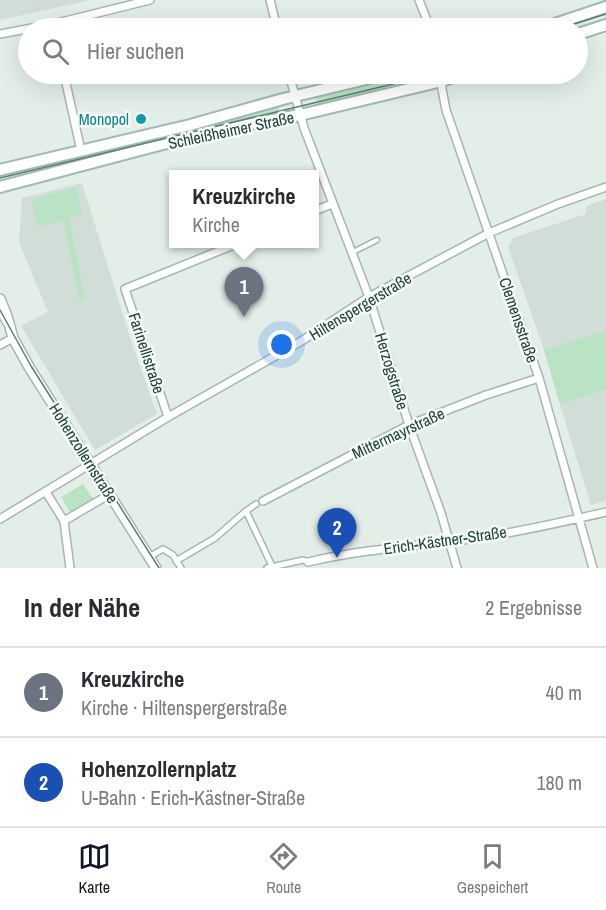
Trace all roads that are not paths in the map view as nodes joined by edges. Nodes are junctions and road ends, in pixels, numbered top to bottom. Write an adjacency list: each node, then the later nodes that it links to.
1 (150, 0): 5 (street)
2 (270, 0): 6 (street)
3 (419, 0): 7 (street)
4 (606, 7): 8 (main road)
5 (84, 18)
6 (274, 18)
7 (426, 18)
8 (573, 18)
9 (606, 25): 11 (main road)
10 (18, 31): 12 (street)
11 (588, 31)
12 (0, 34)
13 (66, 84): 20 (street)
14 (292, 84): 18 (street, Herzogstraße)
15 (345, 84): 18 (main road, Schleißheimer Straße)
16 (416, 84): 19 (main road, Schleißheimer Straße)
17 (443, 84): 26 (street, Clemensstraße)
18 (295, 96): 19 (street, Herzogstraße); 20 (main road, Schleißheimer Straße)
19 (300, 115): 22 (main road, Schleißheimer Straße); 24 (street, Herzogstraße)
20 (81, 151): 21 (main road, Schleißheimer Straße)
21 (0, 170)
22 (0, 187)
23 (606, 187): 26 (street, Hiltenspergerstraße)
24 (332, 204): 25 (street); 29 (street, Herzogstraße)
25 (319, 209)
26 (489, 233): 30 (street, Hiltenspergerstraße); 36 (street, Clemensstraße)
27 (377, 240): 29 (lane)
28 (224, 248): 37 (street, Farinellistraße)
29 (353, 252): 30 (street, Herzogstraße)
30 (369, 297): 37 (street, Hiltenspergerstraße); 38 (street, Herzogstraße)
31 (0, 299): 34 (street, Hohenzollernstraße)
32 (0, 314): 34 (lane)
33 (0, 325): 34 (street, Hohenzollernstraße)
34 (13, 338): 35 (street); 39 (street, Hohenzollernstraße)
35 (0, 345)
36 (539, 378): 38 (street, Mittermayrstraße); 45 (street, Clemensstraße)
37 (168, 417): 39 (street, Hiltenspergerstraße)
38 (409, 425): 42 (street, Mittermayrstraße); 48 (street, Herzogstraße)
39 (91, 464): 40 (street, Hiltenspergerstraße); 41 (street, Hohenzollernstraße)
40 (46, 492): 46 (street, Hiltenspergerstraße); 47 (street)
41 (110, 494): 47 (street); 49 (street, Hohenzollernstraße)
42 (260, 503): 43 (street)
43 (246, 511): 50 (street); 52 (street)
44 (606, 512): 45 (street, Erich-Kästner-Straße)
45 (579, 518): 48 (street, Erich-Kästner-Straße); 57 (street, Clemensstraße)
46 (0, 519)
47 (64, 521): 53 (street)
48 (450, 542): 51 (street, Erich-Kästner-Straße); 56 (street, Herzogstraße)
49 (149, 557): 50 (street); 54 (street, Hohenzollernstraße)
50 (176, 561): 55 (street)
51 (296, 564): 52 (street)
52 (269, 567)
53 (70, 568)
54 (156, 568)
55 (181, 568)
56 (457, 568)
57 (593, 568)

